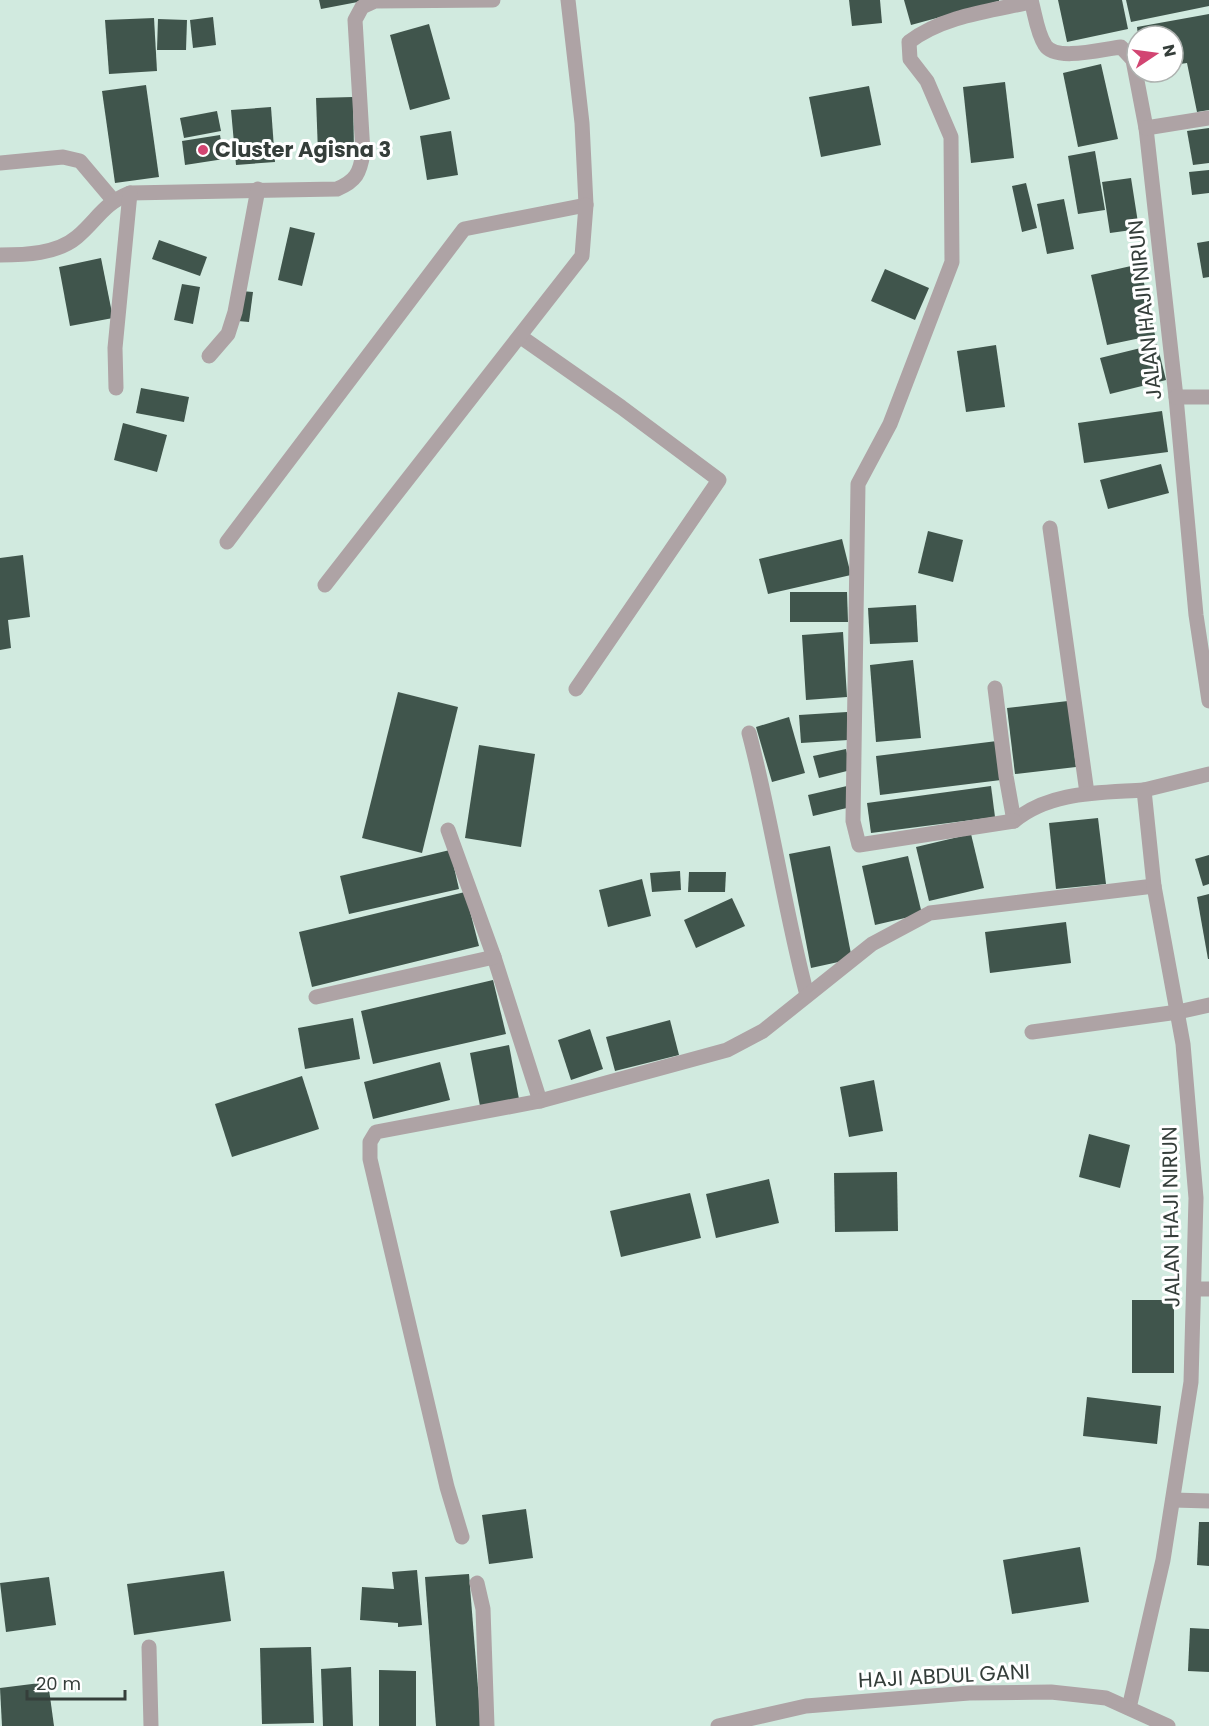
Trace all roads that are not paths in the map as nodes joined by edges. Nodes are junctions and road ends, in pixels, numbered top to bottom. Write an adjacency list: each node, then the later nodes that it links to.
1 (493, 0): 7 (street)
2 (568, 0): 10 (street)
3 (1031, 1): 5 (street, JALAN HAJI NIRUN); 27 (street)
4 (1209, 118): 5 (street)
5 (1146, 128): 15 (street, JALAN HAJI NIRUN)
6 (0, 162): 9 (street)
7 (258, 189): 8 (street); 13 (street)
8 (130, 193): 9 (street); 14 (street)
9 (113, 200): 11 (street)
10 (586, 206): 12 (street); 18 (street)
11 (0, 255)
12 (521, 337): 19 (street); 21 (street)
13 (209, 356)
14 (116, 388)
15 (1176, 397): 16 (street); 22 (street, JALAN HAJI NIRUN)
16 (1209, 398)
17 (1050, 528): 26 (street)
18 (227, 542)
19 (325, 585)
20 (996, 688): 27 (street)
21 (576, 689)
22 (1209, 701)
23 (748, 733): 31 (street)
24 (1209, 774): 25 (street)
25 (1144, 790): 26 (street); 29 (street, JALAN HAJI NIRUN)
26 (1086, 793): 27 (street)
27 (1014, 821)
28 (448, 830): 30 (street)
29 (1154, 886): 31 (street); 34 (street, JALAN HAJI NIRUN)
30 (494, 957): 32 (street); 36 (street)
31 (807, 995): 36 (street)
32 (316, 997)
33 (1209, 1005): 34 (street)
34 (1178, 1012): 35 (street); 37 (street, JALAN HAJI NIRUN)
35 (1032, 1032)
36 (540, 1101): 40 (street)
37 (1201, 1289): 38 (street, JALAN HAJI NIRUN)
38 (1173, 1500): 39 (street); 43 (street, JALAN HAJI NIRUN)
39 (1209, 1501)
40 (462, 1537)
41 (477, 1583): 46 (street)
42 (149, 1647): 45 (street)
43 (1129, 1708): 44 (street, HAJI ABDUL GANI); 48 (street, HAJI ABDUL GANI)
44 (747, 1723): 47 (street, HAJI ABDUL GANI)
45 (151, 1726)
46 (487, 1726)
47 (718, 1726)
48 (1168, 1726)

